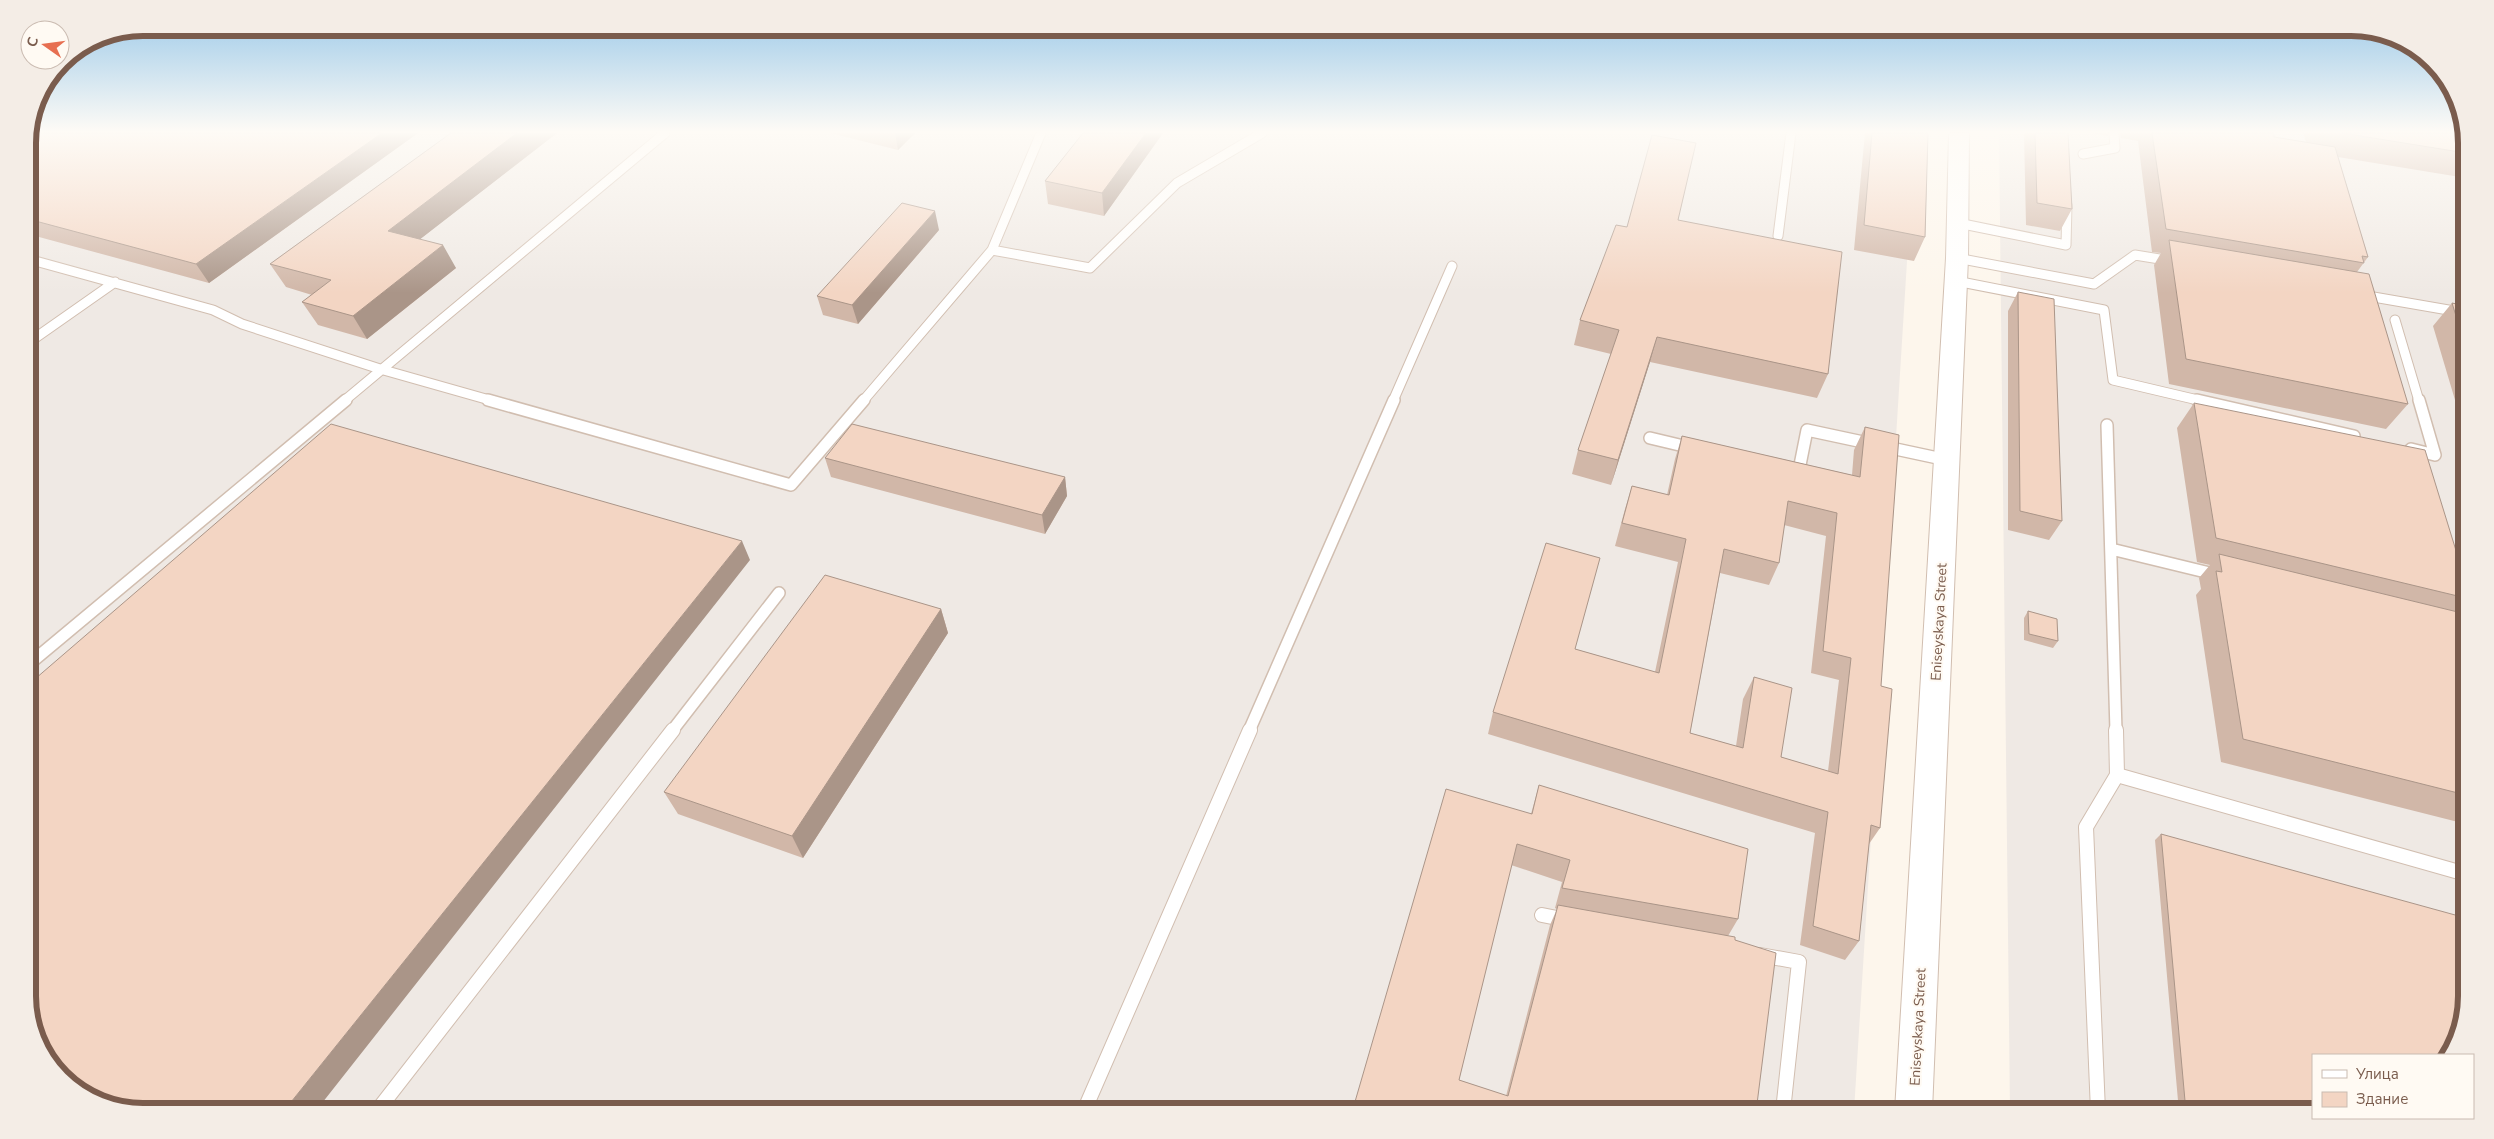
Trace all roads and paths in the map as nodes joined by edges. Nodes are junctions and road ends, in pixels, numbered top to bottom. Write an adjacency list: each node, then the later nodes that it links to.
1 (601, 186): 19 (lane)
2 (1019, 186): 9 (lane)
3 (1174, 186): 9 (lane)
4 (1784, 186): 8 (lane)
5 (1958, 186): 7 (street, Eniseyskaya Street)
6 (2067, 199): 7 (lane)
7 (1958, 223): 13 (street, Eniseyskaya Street)
8 (1778, 236)
9 (992, 250): 19 (lane)
10 (36, 261): 14 (lane)
11 (2184, 263): 13 (lane)
12 (1452, 266): 37 (lane)
13 (1957, 270): 22 (lane); 25 (street, Eniseyskaya Street)
14 (115, 282): 18 (lane); 19 (lane)
15 (2350, 293): 16 (lane)
16 (2458, 312)
17 (2395, 320): 23 (lane)
18 (36, 336)
19 (380, 369): 30 (lane)
20 (2107, 425): 27 (lane)
21 (1650, 438): 24 (lane)
22 (2368, 439)
23 (2397, 446)
24 (1706, 452)
25 (1947, 460): 26 (lane); 39 (street, Eniseyskaya Street)
26 (1788, 472)
27 (2110, 549): 28 (lane); 31 (lane)
28 (2226, 577)
29 (779, 593): 36 (lane)
30 (36, 658)
31 (2117, 775): 32 (lane); 40 (lane)
32 (2458, 872)
33 (1542, 915): 34 (lane)
34 (1580, 922)
35 (1742, 952): 38 (lane)
36 (384, 1103)
37 (1088, 1103)
38 (1784, 1103)
39 (1914, 1103)
40 (2098, 1103)

